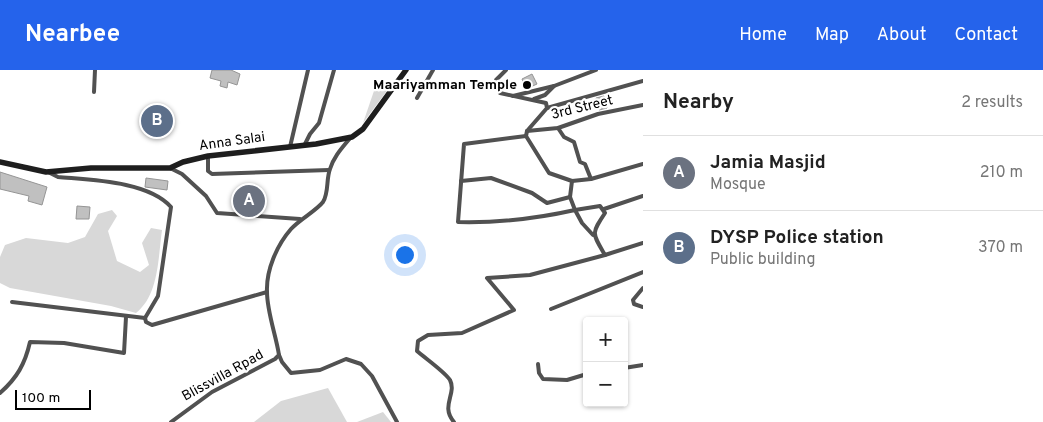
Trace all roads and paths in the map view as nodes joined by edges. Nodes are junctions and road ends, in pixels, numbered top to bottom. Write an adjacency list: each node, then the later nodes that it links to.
1 (95, 70): 10 (street)
2 (308, 70): 20 (street)
3 (334, 70): 19 (street)
4 (406, 70): 18 (street)
5 (433, 70): 12 (street)
6 (506, 70): 11 (street)
7 (596, 70): 9 (street)
8 (643, 81): 15 (street)
9 (554, 86): 11 (street); 13 (street)
10 (94, 92)
11 (510, 97): 13 (street)
12 (417, 98)
13 (533, 100): 15 (street)
14 (643, 105): 16 (street, 3rd Street)
15 (547, 108): 17 (street)
16 (558, 128): 17 (street, 3rd Street); 27 (street)
17 (527, 134): 28 (street, 3rd Street); 29 (street)
18 (352, 137): 19 (street, Anna Salai); 25 (street, Blissvilla Rpad)
19 (305, 144): 20 (street, Anna Salai)
20 (290, 147): 21 (street, Anna Salai)
21 (208, 156): 24 (street, Anna Salai); 25 (street)
22 (0, 162): 26 (street, Anna Salai)
23 (643, 164): 27 (street)
24 (170, 168): 26 (street, Anna Salai); 34 (street)
25 (329, 170): 34 (street, Blissvilla Rpad)
26 (46, 172): 45 (street)
27 (591, 180): 29 (street)
28 (461, 181): 31 (street); 33 (street)
29 (572, 181): 31 (street)
30 (643, 196): 32 (street)
31 (570, 197): 33 (street)
32 (604, 209): 33 (street); 35 (street)
33 (575, 210): 35 (street)
34 (300, 219): 40 (street, Blissvilla Rpad)
35 (593, 235): 37 (street)
36 (643, 243): 37 (street)
37 (605, 255): 54 (street)
38 (643, 272): 43 (street)
39 (643, 288): 42 (street)
40 (267, 292): 45 (street); 46 (street, Blissvilla Rpad)
41 (12, 302): 44 (street)
42 (643, 307)
43 (551, 309)
44 (126, 317): 45 (street); 51 (street)
45 (145, 318)
46 (279, 355): 52 (street, Blissvilla Rpad); 53 (street)
47 (538, 364): 50 (street)
48 (643, 365): 49 (street)
49 (628, 367)
50 (583, 375)
51 (0, 393)
52 (171, 422)
53 (397, 422)
54 (454, 422)

